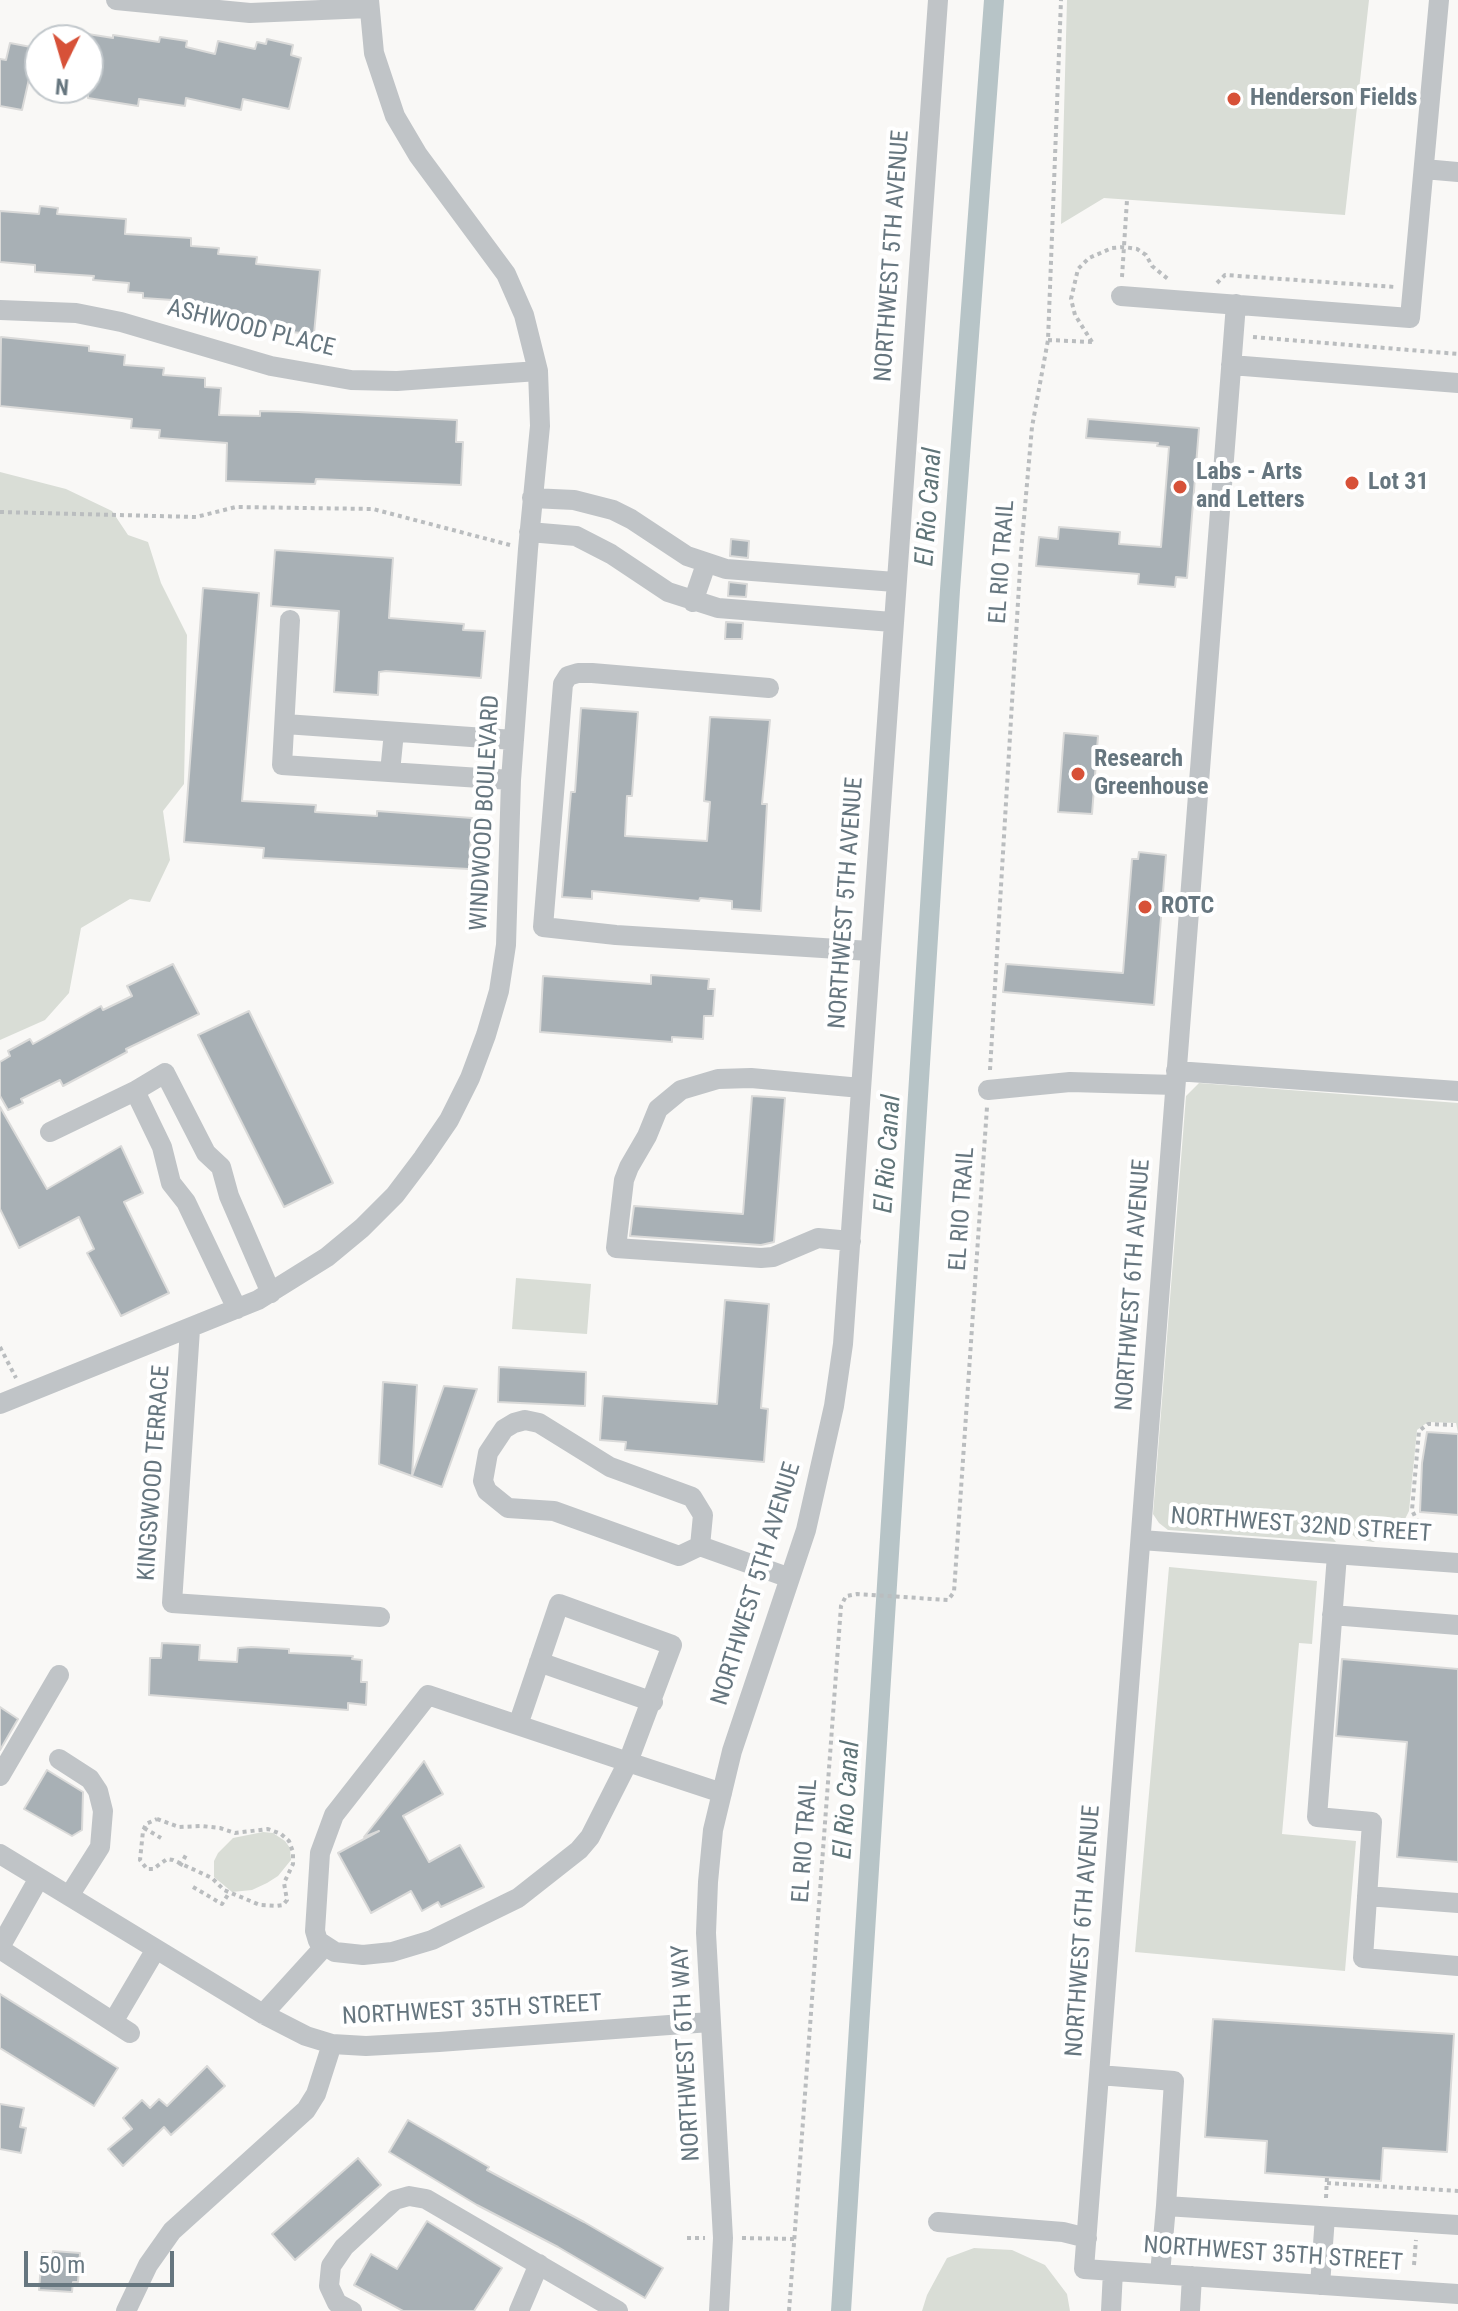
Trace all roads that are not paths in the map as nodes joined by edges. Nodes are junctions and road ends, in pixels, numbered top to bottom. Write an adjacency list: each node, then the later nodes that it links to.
1 (116, 0): 4 (street)
2 (938, 0): 16 (street, NORTHWEST 5TH AVENUE)
3 (1439, 0): 5 (street)
4 (369, 4): 11 (street, WINDWOOD BOULEVARD)
5 (1424, 169): 6 (street); 8 (street)
6 (1458, 172)
7 (1121, 296): 8 (street)
8 (1236, 304): 10 (street, NORTHWEST 6TH AVENUE)
9 (0, 310): 11 (street, ASHWOOD PLACE)
10 (1231, 365): 12 (street); 27 (street, NORTHWEST 6TH AVENUE)
11 (538, 371): 13 (street, WINDWOOD BOULEVARD)
12 (1458, 383)
13 (532, 498): 14 (street, WINDWOOD BOULEVARD); 15 (street)
14 (528, 541): 17 (street); 23 (street, WINDWOOD BOULEVARD)
15 (706, 564): 16 (street); 17 (street)
16 (895, 582): 19 (street, NORTHWEST 5TH AVENUE)
17 (693, 602): 19 (street)
18 (290, 620): 21 (street)
19 (892, 622): 26 (street, NORTHWEST 5TH AVENUE)
20 (769, 688): 26 (street)
21 (285, 724): 22 (street); 24 (street)
22 (394, 732): 23 (street); 24 (street)
23 (514, 740): 25 (street, WINDWOOD BOULEVARD)
24 (390, 772): 25 (street)
25 (511, 780): 34 (street, WINDWOOD BOULEVARD)
26 (870, 951): 28 (street, NORTHWEST 5TH AVENUE)
27 (1176, 1078): 29 (street); 31 (street); 38 (street, NORTHWEST 6TH AVENUE)
28 (861, 1088): 33 (street, NORTHWEST 5TH AVENUE); 33 (street)
29 (988, 1090)
30 (135, 1091): 32 (street); 34 (street); 35 (street)
31 (1458, 1091)
32 (50, 1132)
33 (851, 1241): 42 (street, NORTHWEST 5TH AVENUE)
34 (271, 1293): 35 (street, WINDWOOD BOULEVARD)
35 (237, 1309): 36 (street, WINDWOOD BOULEVARD)
36 (190, 1329): 37 (street, WINDWOOD BOULEVARD); 44 (street, KINGSWOOD TERRACE)
37 (0, 1404)
38 (1141, 1540): 40 (street, NORTHWEST 32ND STREET); 66 (street, NORTHWEST 6TH AVENUE)
39 (700, 1546): 39 (street); 42 (street)
40 (1337, 1555): 41 (street, NORTHWEST 32ND STREET); 43 (street)
41 (1458, 1563)
42 (790, 1578): 53 (street, NORTHWEST 5TH AVENUE)
43 (1332, 1615): 45 (street); 57 (street)
44 (380, 1617)
45 (1458, 1625)
46 (539, 1662): 48 (street); 48 (street); 49 (street)
47 (59, 1675): 52 (street)
48 (653, 1702): 51 (street)
49 (518, 1725): 51 (street); 59 (street)
50 (59, 1759): 56 (street)
51 (628, 1762): 53 (street); 59 (street)
52 (0, 1776)
53 (722, 1793): 64 (street, NORTHWEST 6TH WAY)
54 (0, 1854): 55 (street, NORTHWEST 35TH STREET)
55 (39, 1878): 56 (street, NORTHWEST 35TH STREET); 60 (street)
56 (69, 1896): 61 (street, NORTHWEST 35TH STREET)
57 (1367, 1896): 58 (street); 62 (street)
58 (1458, 1903)
59 (324, 1947): 63 (street)
60 (0, 1948): 61 (street)
61 (156, 1949): 63 (street, NORTHWEST 35TH STREET)
62 (1458, 1966)
63 (263, 2014): 65 (street, NORTHWEST 35TH STREET)
64 (710, 2022): 65 (street, NORTHWEST 35TH STREET); 83 (street, NORTHWEST 6TH WAY)
65 (332, 2044): 79 (street)
66 (1099, 2075): 67 (street); 71 (street, NORTHWEST 6TH AVENUE)
67 (1166, 2206): 68 (street); 75 (street)
68 (1325, 2217): 70 (street); 77 (street)
69 (938, 2222): 71 (street)
70 (1458, 2225)
71 (1087, 2238): 73 (street, NORTHWEST 6TH AVENUE)
72 (539, 2264): 80 (street); 81 (street); 82 (street)
73 (1084, 2269): 74 (street, NORTHWEST 35TH STREET)
74 (1113, 2271): 75 (street, NORTHWEST 35TH STREET); 84 (street)
75 (1160, 2274): 76 (street, NORTHWEST 35TH STREET)
76 (1192, 2276): 77 (street, NORTHWEST 35TH STREET); 85 (street)
77 (1320, 2285): 78 (street, NORTHWEST 35TH STREET)
78 (1458, 2294)
79 (126, 2311)
80 (352, 2311)
81 (519, 2311)
82 (618, 2311)
83 (719, 2311)
84 (1111, 2311)
85 (1190, 2311)

